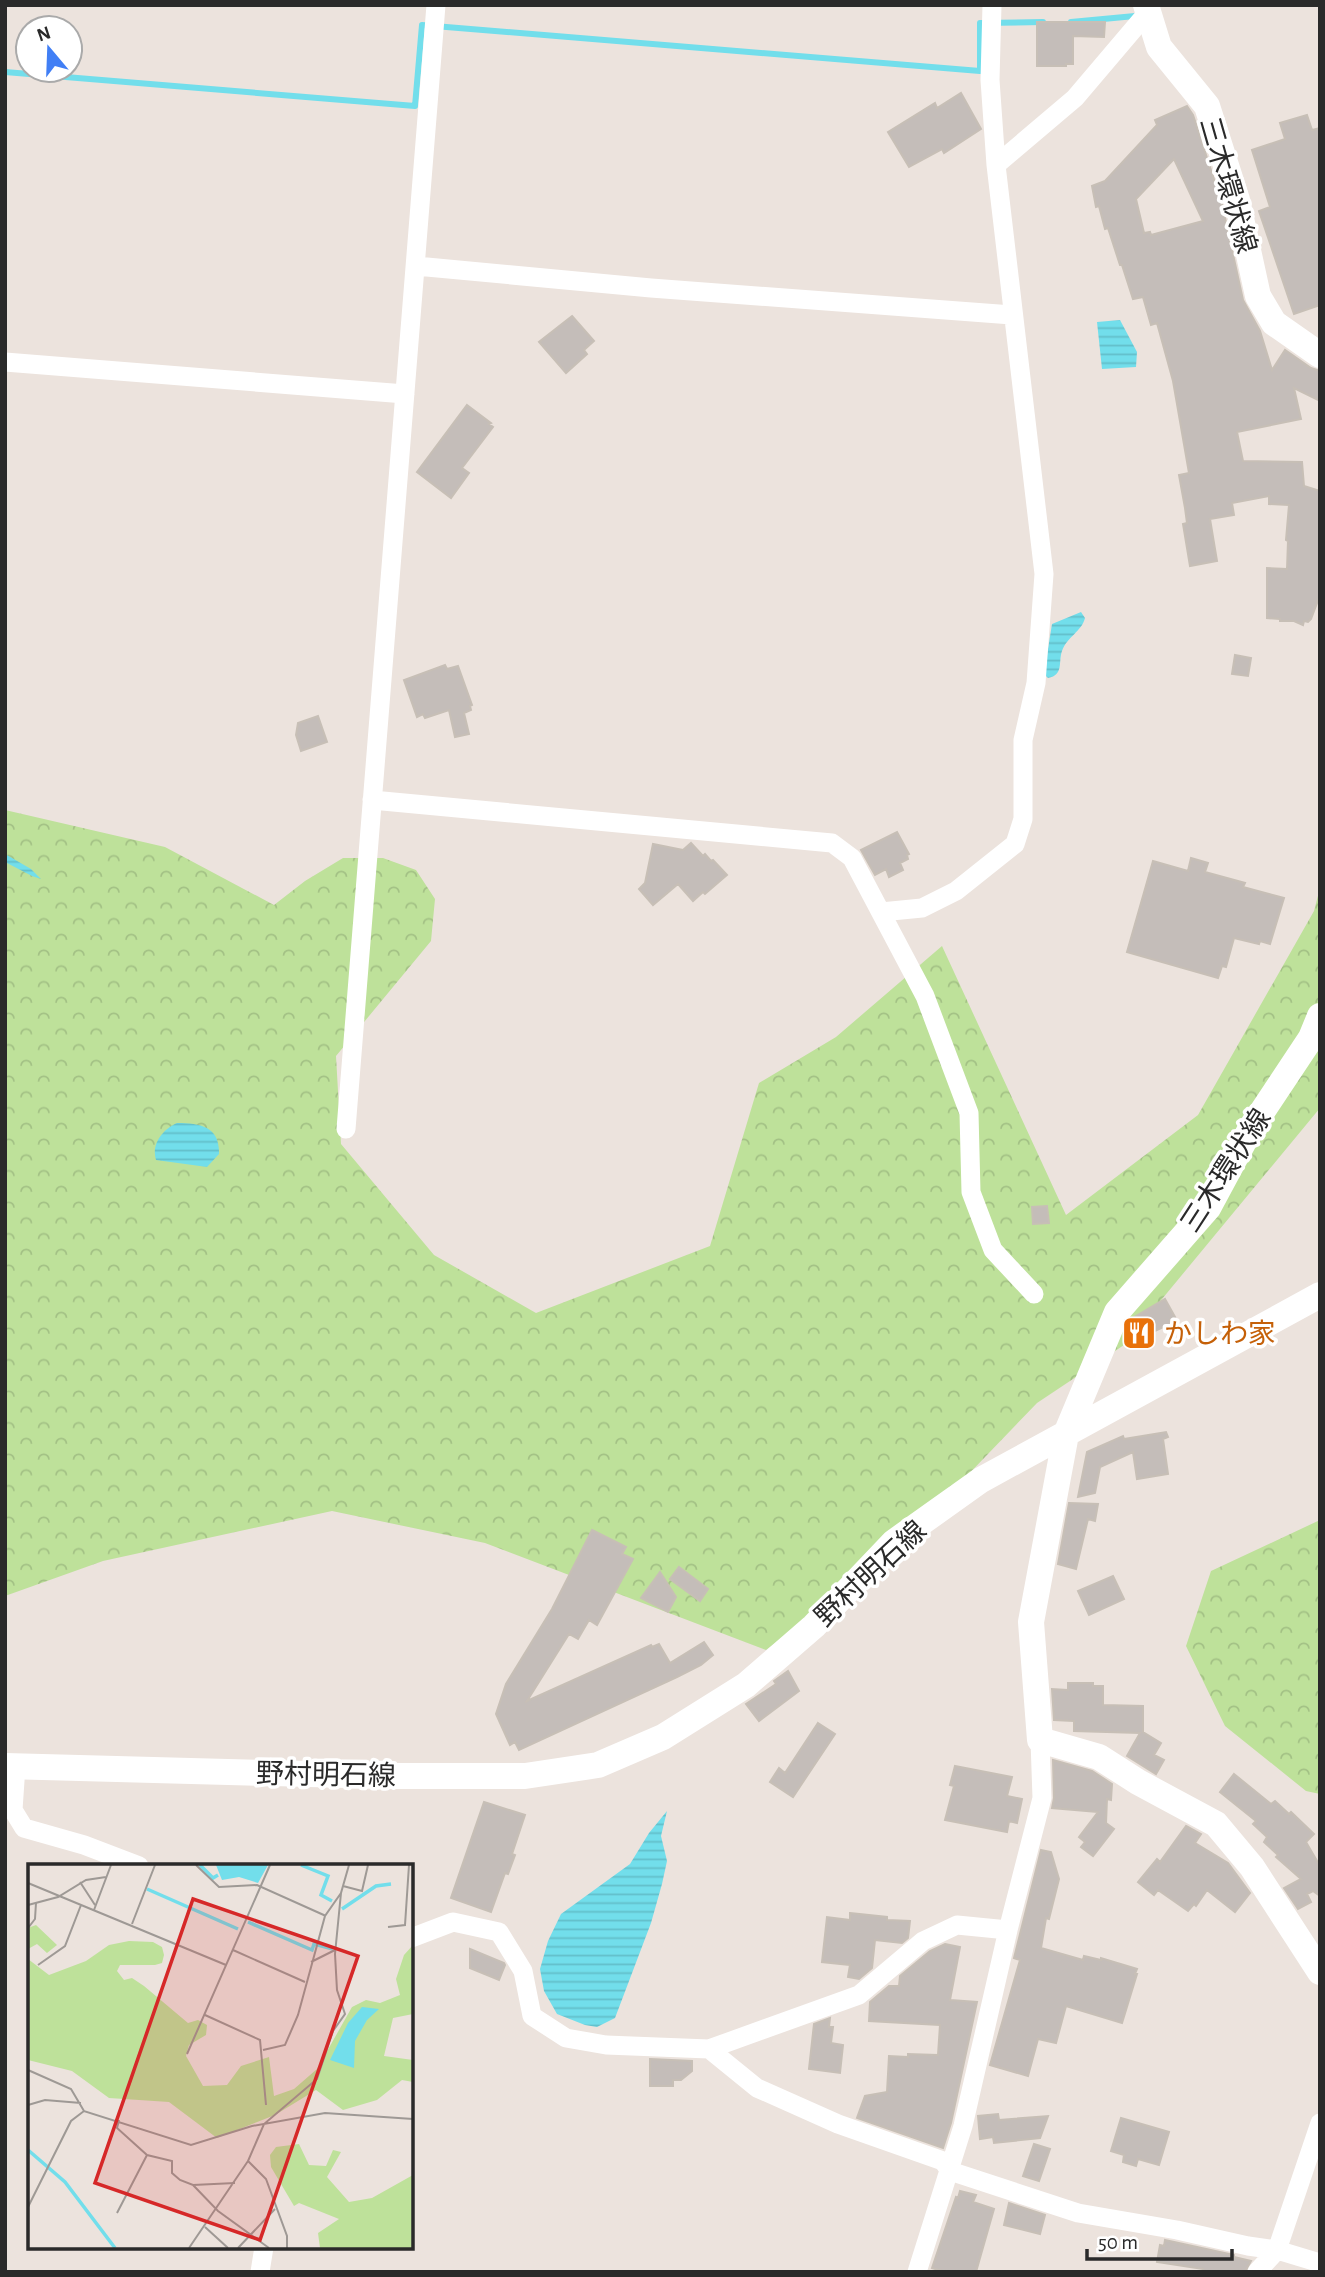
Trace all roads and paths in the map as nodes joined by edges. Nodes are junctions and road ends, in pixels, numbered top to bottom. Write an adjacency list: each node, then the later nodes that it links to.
1 (436, 5): 5 (street)
2 (992, 5): 4 (street)
3 (1147, 8): 4 (street); 7 (main road, 三木環状線)
4 (996, 166): 6 (street)
5 (416, 266): 6 (street); 9 (street)
6 (1012, 315): 11 (street)
7 (1320, 355)
8 (5, 362): 9 (street)
9 (405, 394): 10 (street)
10 (372, 800): 11 (street); 13 (street)
11 (881, 912): 14 (street)
12 (1320, 1016): 16 (main road, 三木環状線)
13 (346, 1129)
14 (1034, 1294)
15 (1320, 1295): 16 (main road)
16 (1066, 1434): 17 (main road); 18 (main road, 野村明石線)
17 (1040, 1740): 20 (street); 22 (main road)
18 (11, 1766): 19 (street)
19 (134, 1864)
20 (1008, 1930): 23 (street); 25 (street)
21 (413, 1937): 23 (street)
22 (1320, 1972)
23 (709, 2049): 25 (street)
24 (1320, 2123): 27 (street)
25 (950, 2171): 27 (street); 30 (street)
26 (264, 2249): 29 (street)
27 (1277, 2249): 28 (street); 31 (street)
28 (1320, 2263)
29 (260, 2272)
30 (917, 2272)
31 (1257, 2272)

